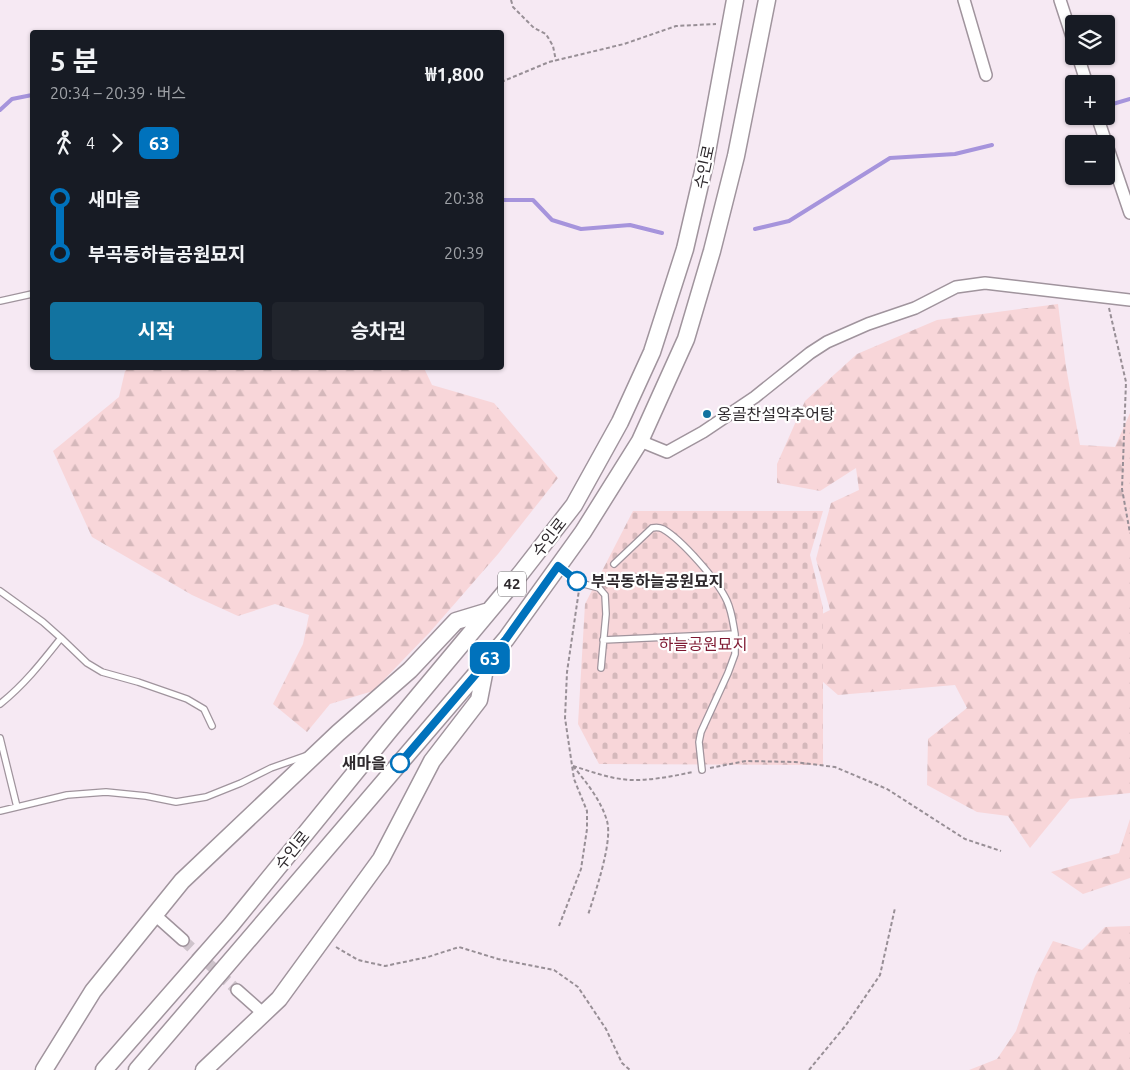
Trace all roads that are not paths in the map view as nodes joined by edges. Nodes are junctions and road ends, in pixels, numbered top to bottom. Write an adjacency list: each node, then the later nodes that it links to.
1 (735, 0): 16 (main road, 수인로 / 42)
2 (767, 0): 12 (main road, 수인로 / 42)
3 (964, 0): 6 (street)
4 (1060, 0): 5 (street)
5 (1065, 15)
6 (986, 74)
7 (1100, 125): 8 (street)
8 (1130, 213)
9 (30, 294): 11 (lane)
10 (1130, 300): 12 (street)
11 (0, 301)
12 (640, 441): 14 (main road, 수인로 / 42)
13 (614, 564): 17 (lane)
14 (558, 566): 19 (lane); 20 (main road, 수인로 / 42)
15 (0, 591): 18 (lane)
16 (489, 611): 25 (main road); 34 (main road, 수인로 / 42)
17 (735, 634): 19 (lane); 26 (lane)
18 (61, 638): 22 (lane); 23 (lane)
19 (603, 640): 21 (lane)
20 (486, 662): 32 (main road); 35 (main road, 수인로 / 42)
21 (601, 668)
22 (0, 704)
23 (212, 726)
24 (0, 738): 27 (lane)
25 (316, 754): 27 (lane); 29 (main road)
26 (702, 770)
27 (17, 807): 28 (lane)
28 (0, 811)
29 (155, 915): 30 (street); 33 (main road)
30 (183, 940)
31 (237, 990): 32 (street)
32 (264, 1014): 36 (main road)
33 (44, 1070)
34 (104, 1070)
35 (137, 1070)
36 (204, 1070)

